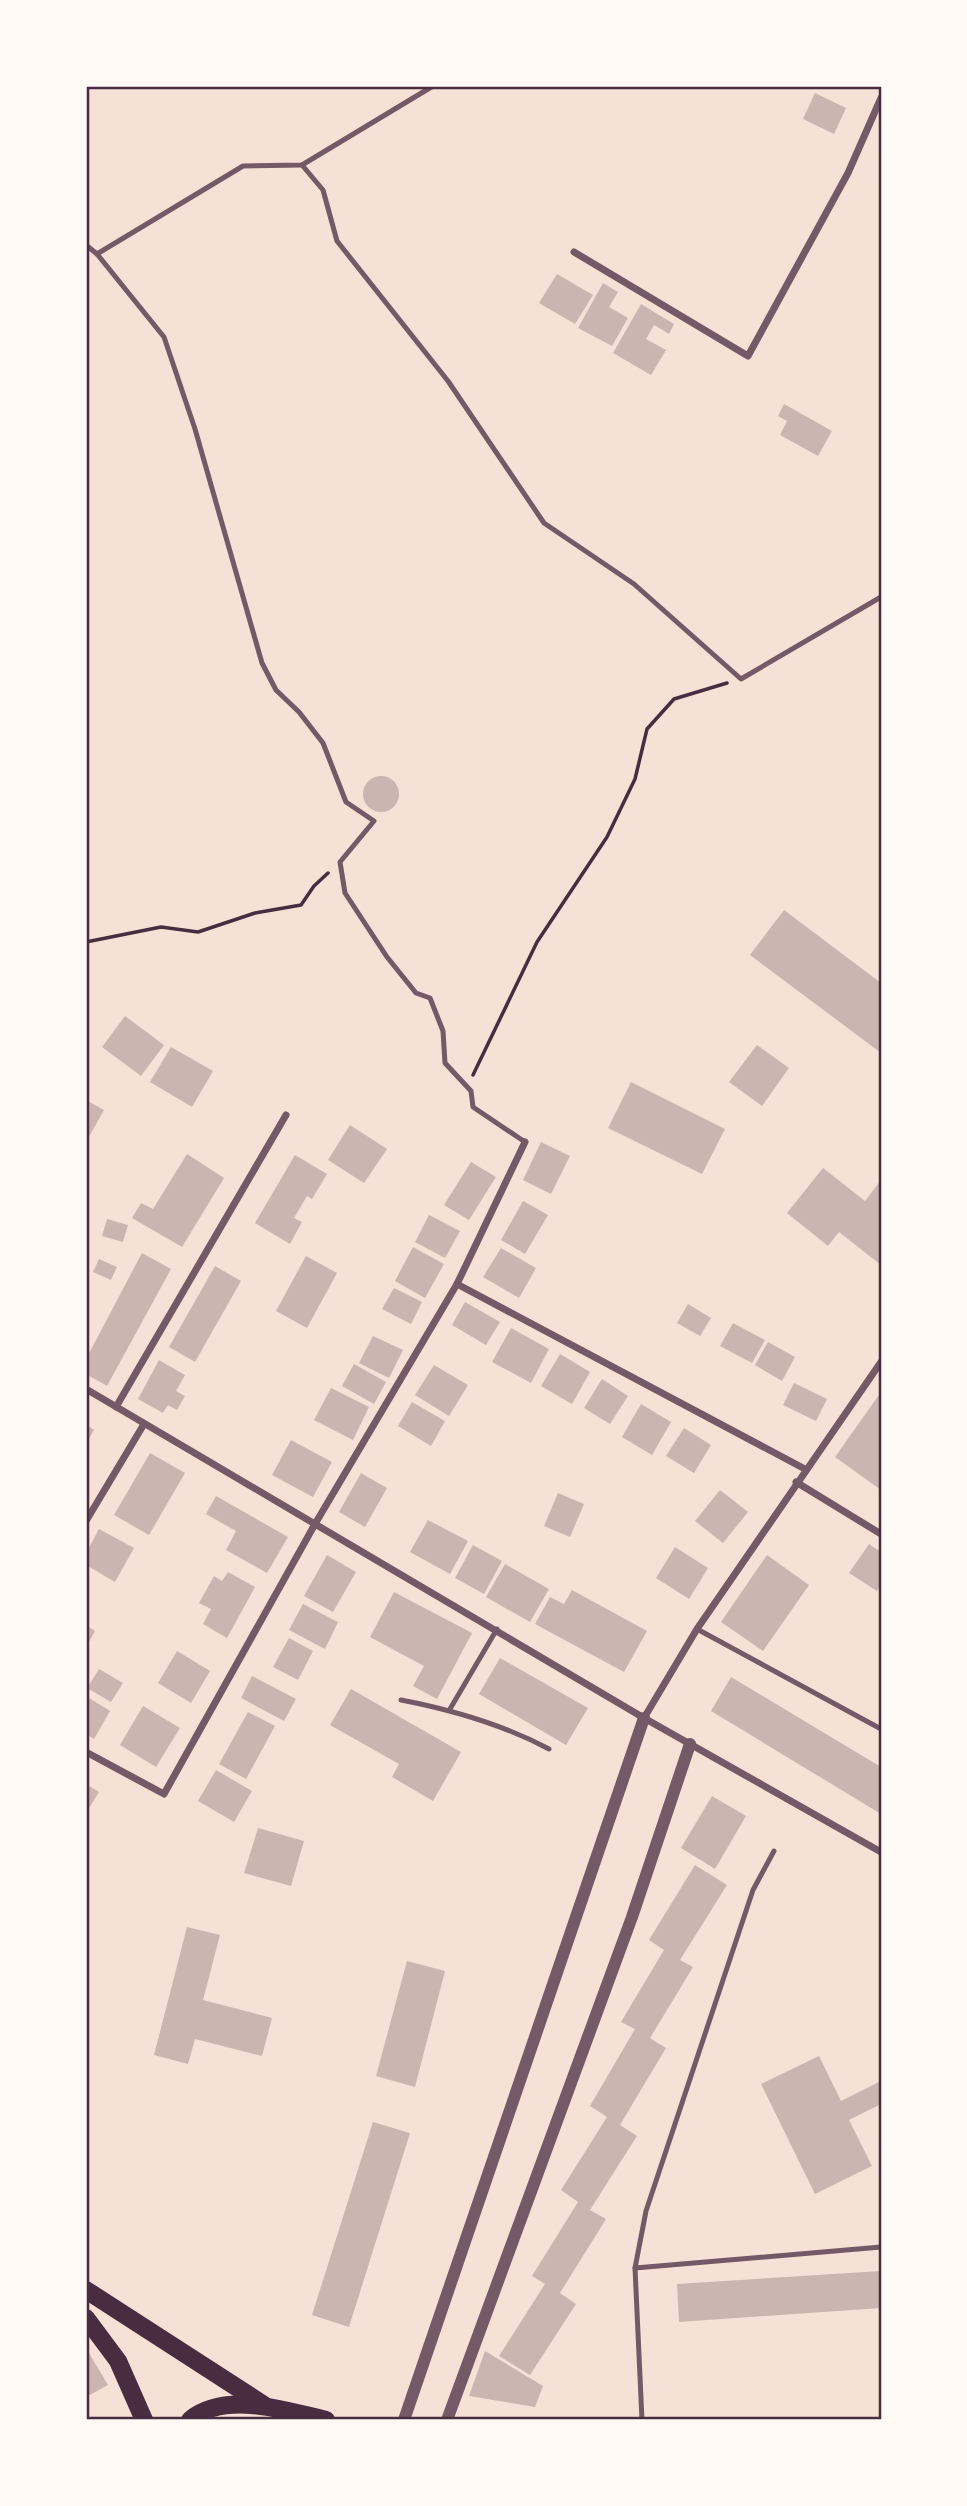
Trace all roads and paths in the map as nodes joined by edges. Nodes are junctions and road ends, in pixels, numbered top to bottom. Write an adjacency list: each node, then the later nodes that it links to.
1 (433, 86): 3 (lane)
2 (881, 98): 5 (street)
3 (302, 165): 6 (lane); 8 (lane)
4 (86, 245): 6 (lane)
5 (574, 252)
6 (97, 254): 9 (lane)
7 (881, 597): 8 (lane)
8 (741, 679): 11 (path)
9 (340, 862): 10 (path); 11 (lane)
10 (86, 942)
11 (467, 1087): 13 (lane)
12 (286, 1115): 17 (street)
13 (525, 1142): 14 (street)
14 (457, 1284): 19 (street); 22 (street)
15 (881, 1362): 19 (street)
16 (86, 1389): 17 (street)
17 (116, 1407): 18 (street)
18 (144, 1424): 21 (street); 22 (street)
19 (804, 1469): 20 (street)
20 (796, 1482): 23 (street); 25 (street)
21 (86, 1521)
22 (315, 1524): 24 (street); 32 (street)
23 (881, 1534)
24 (496, 1629): 27 (lane); 28 (street)
25 (697, 1629): 28 (street); 29 (lane)
26 (401, 1700): 27 (lane)
27 (450, 1709): 31 (lane)
28 (644, 1718): 30 (street); 43 (street)
29 (881, 1729)
30 (690, 1744): 34 (street); 44 (street)
31 (549, 1749)
32 (86, 1752)
33 (774, 1851): 36 (lane)
34 (881, 1853)
35 (881, 2246): 36 (lane)
36 (635, 2268): 45 (lane)
37 (86, 2290): 39 (main road)
38 (86, 2318): 40 (main road)
39 (264, 2405): 41 (main road); 42 (main road)
40 (144, 2420)
41 (190, 2420)
42 (326, 2420)
43 (404, 2420)
44 (447, 2420)
45 (642, 2420)

